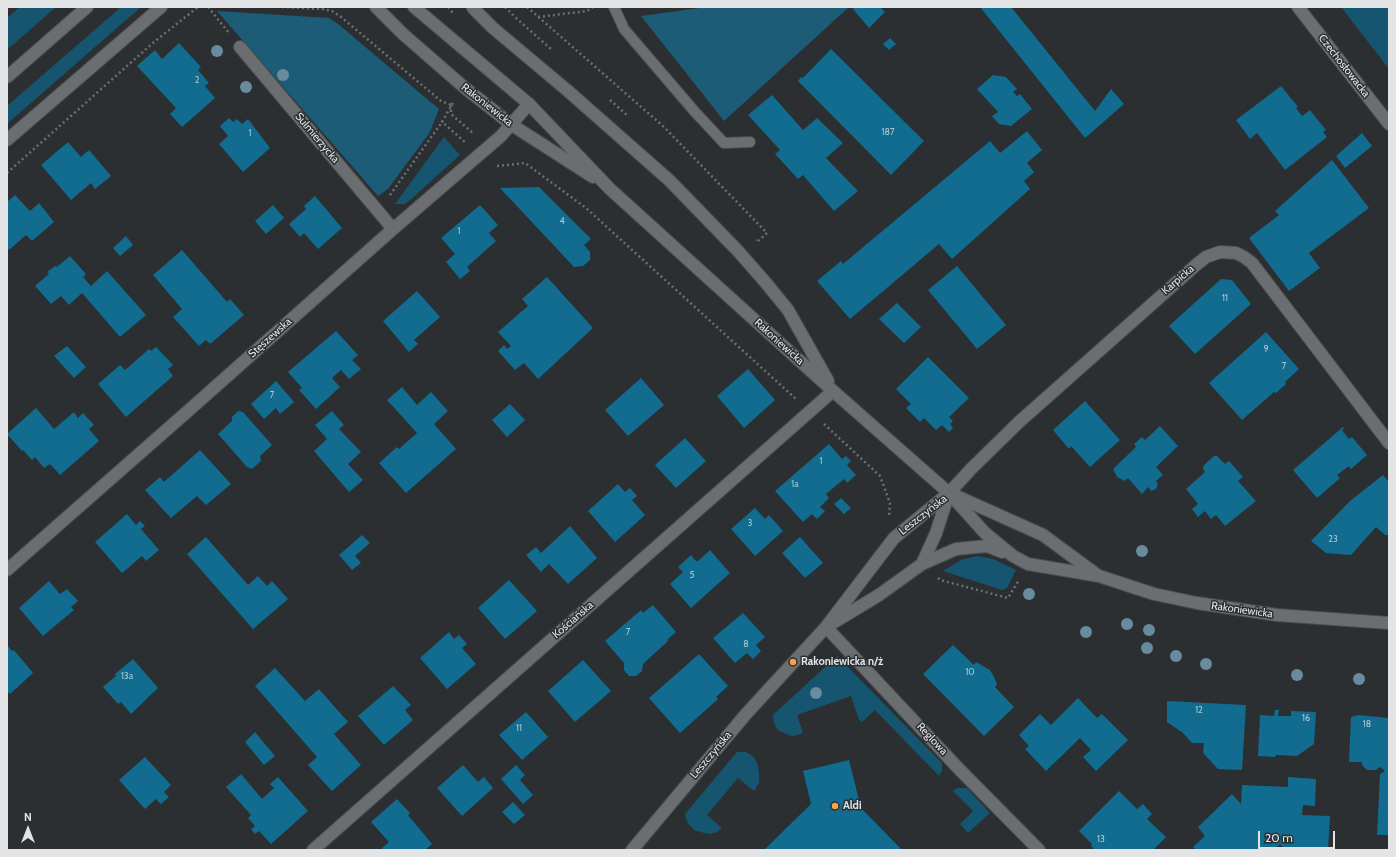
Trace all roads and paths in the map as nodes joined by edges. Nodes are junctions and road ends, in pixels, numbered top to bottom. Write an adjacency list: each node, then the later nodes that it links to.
1 (87, 7): 17 (street)
2 (161, 7): 25 (street)
3 (198, 7): 29 (path)
4 (208, 7): 15 (path)
5 (282, 7): 20 (path)
6 (376, 7): 24 (street, Rakoniewicka)
7 (414, 7): 19 (street, Rakoniewicka)
8 (472, 7): 34 (street, bridge)
9 (505, 7): 16 (path)
10 (527, 7): 14 (path)
11 (593, 7): 14 (path)
12 (614, 7): 26 (lane)
13 (1298, 7): 23 (street, Czechosłowacka)
14 (538, 18): 33 (path)
15 (240, 47): 31 (street, Sulmierzycka)
16 (557, 54)
17 (7, 77)
18 (608, 98): 21 (path)
19 (529, 104): 24 (street, Stęszewska); 30 (street, Rakoniewicka)
20 (451, 105): 22 (path); 27 (path)
21 (631, 118)
22 (442, 122): 28 (path); 31 (path)
23 (1389, 124)
24 (512, 125): 27 (street, Stęszewska); 30 (street, Rakoniewicka)
25 (7, 140)
26 (750, 142)
27 (488, 147): 28 (street, Stęszewska)
28 (479, 155): 32 (street, Stęszewska); 35 (path)
29 (7, 172)
30 (610, 189): 34 (street, Rakoniewicka)
31 (379, 212): 32 (street, Sulmierzycka)
32 (393, 229): 41 (street, Stęszewska)
33 (752, 236)
34 (833, 391): 35 (street, Kościańska); 37 (street, Rakoniewicka)
35 (809, 411): 38 (path); 45 (street, Kościańska)
36 (1389, 443): 37 (street, Karpicka)
37 (949, 493): 38 (street, Leszczyńska); 39 (street, Rakoniewicka); 40 (street, Leszczyńska); 42 (street, Rakoniewicka)
38 (894, 538): 44 (street, Leszczyńska)
39 (1013, 556): 40 (street); 42 (street, Rakoniewicka)
40 (922, 564): 44 (street, Leszczyńska)
41 (7, 570)
42 (1099, 576): 43 (street, Rakoniewicka)
43 (1389, 623)
44 (826, 627): 46 (street, Leszczyńska); 47 (street, Reglowa)
45 (313, 850)
46 (632, 850)
47 (1039, 850)

